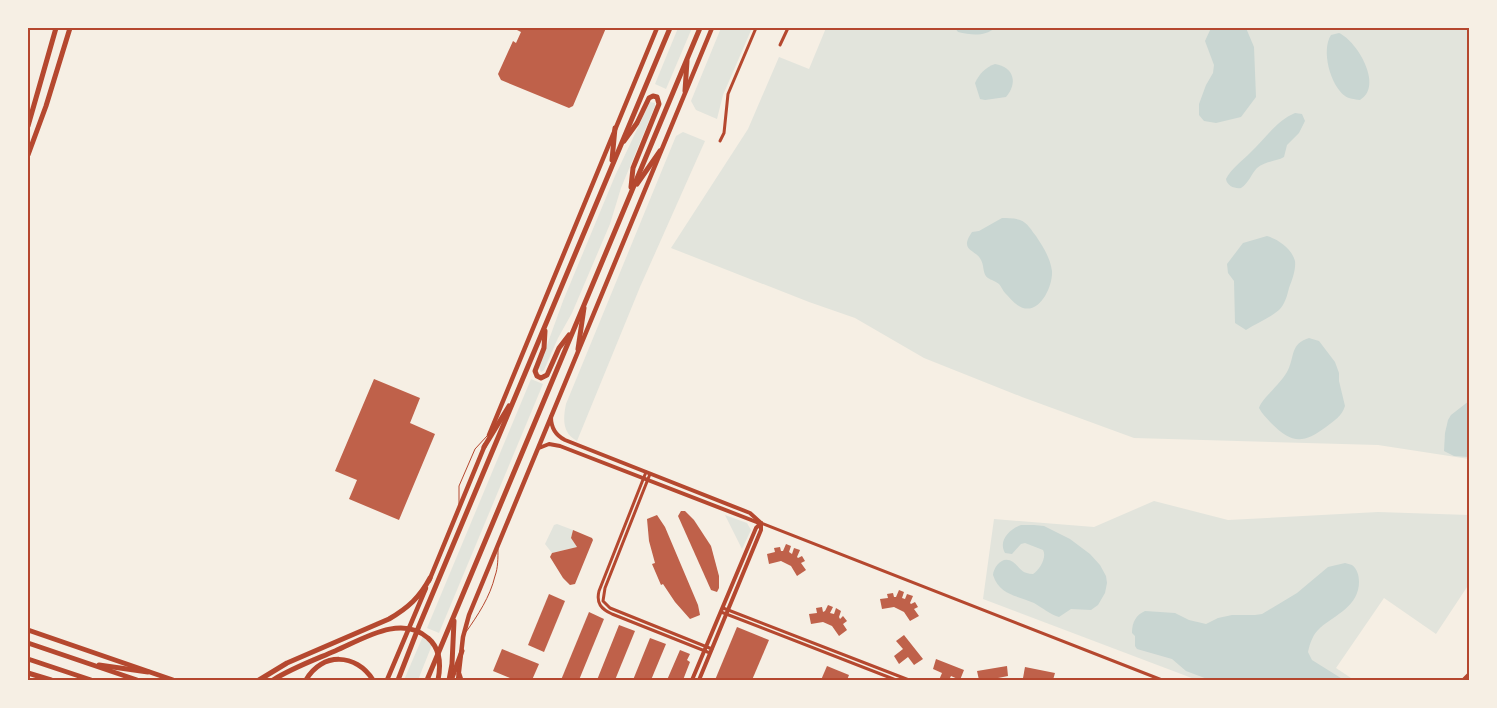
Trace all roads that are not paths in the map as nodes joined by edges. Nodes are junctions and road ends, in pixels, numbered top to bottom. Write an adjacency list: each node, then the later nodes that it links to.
1 (56, 28): 12 (main road)
2 (70, 28): 17 (main road)
3 (658, 28): 13 (main road)
4 (670, 28): 15 (main road)
5 (700, 28): 10 (main road)
6 (712, 28): 11 (main road)
7 (756, 28): 14 (street)
8 (788, 28): 9 (street)
9 (780, 45)
10 (688, 56): 11 (main road); 19 (main road)
11 (685, 91): 16 (main road)
12 (28, 126)
13 (616, 128): 18 (main road); 26 (main road)
14 (720, 141)
15 (618, 150): 18 (main road); 19 (main road)
16 (660, 151): 19 (main road); 23 (main road)
17 (28, 155)
18 (612, 166): 21 (main road)
19 (630, 192): 20 (main road)
20 (586, 300): 22 (main road); 23 (main road)
21 (546, 323): 22 (main road); 24 (main road)
22 (575, 326): 35 (main road)
23 (578, 349): 25 (main road)
24 (518, 391): 27 (main road); 62 (main road)
25 (552, 414): 28 (main road); 29 (street)
26 (491, 431): 27 (main road); 31 (lane)
27 (484, 447): 31 (main road)
28 (537, 450): 30 (street); 33 (main road)
29 (648, 473): 30 (street); 32 (street)
30 (646, 479): 32 (street); 41 (street)
31 (459, 507): 34 (main road)
32 (761, 523): 36 (street); 37 (street); 71 (street)
33 (499, 542): 39 (main road); 39 (lane)
34 (430, 578): 57 (main road); 61 (main road)
35 (458, 606): 63 (main road); 65 (main road)
36 (722, 610): 37 (street); 41 (street)
37 (727, 612): 43 (street); 69 (street); 70 (street)
38 (28, 630): 48 (main road)
39 (463, 637): 42 (main road)
40 (28, 643): 45 (main road)
41 (706, 649): 43 (street); 67 (street)
42 (462, 651): 49 (main road); 65 (main road)
43 (711, 651): 68 (street)
44 (28, 659): 46 (main road)
45 (86, 663): 48 (main road); 55 (main road)
46 (54, 668): 53 (main road); 54 (main road)
47 (28, 672): 51 (main road)
48 (148, 672): 56 (main road)
49 (459, 674): 66 (main road)
50 (1470, 674): 72 (main road)
51 (36, 678): 52 (main road)
52 (51, 680)
53 (80, 680)
54 (91, 680)
55 (138, 680)
56 (173, 680)
57 (259, 680)
58 (273, 680): 64 (main road)
59 (306, 680): 60 (main road)
60 (372, 680)
61 (387, 680)
62 (398, 680)
63 (427, 680)
64 (438, 680)
65 (450, 680)
66 (459, 680)
67 (692, 680)
68 (699, 680)
69 (896, 680)
70 (909, 680)
71 (1162, 680)
72 (1464, 680)

